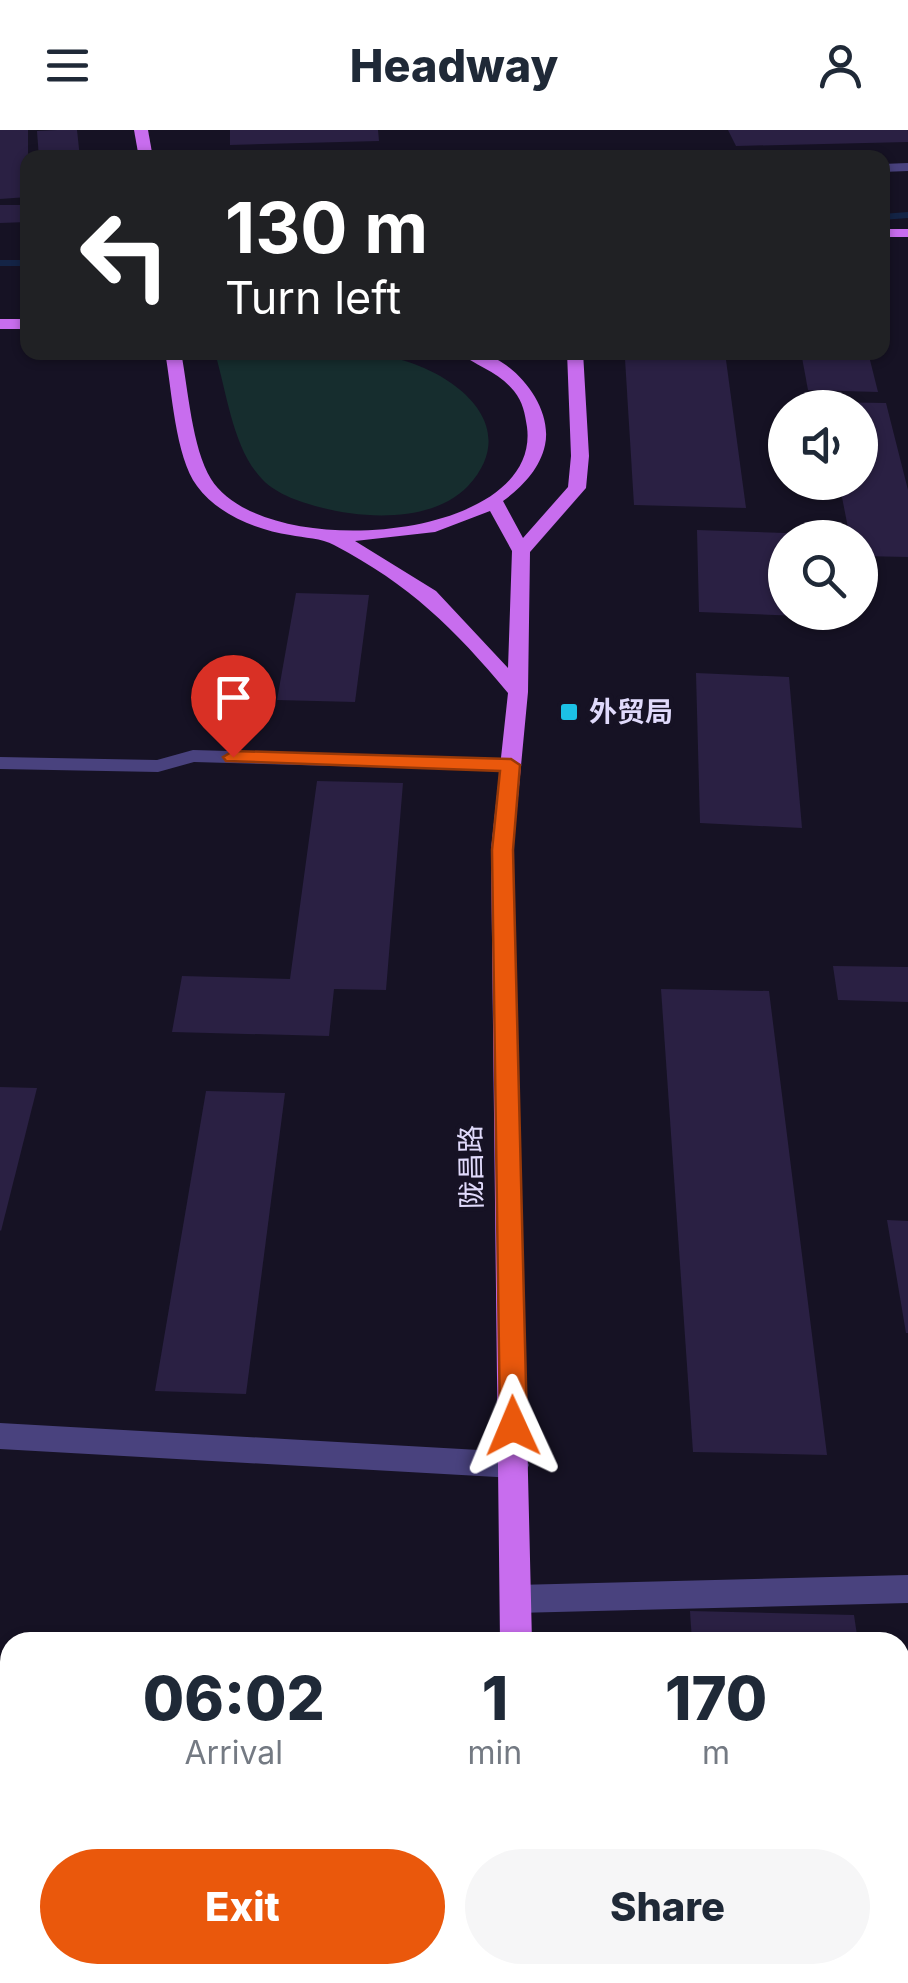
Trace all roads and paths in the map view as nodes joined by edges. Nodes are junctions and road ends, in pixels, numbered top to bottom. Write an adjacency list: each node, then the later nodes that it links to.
1 (175, 360): 5 (main road)
2 (485, 360): 4 (main road)
3 (575, 360): 6 (main road)
4 (495, 503): 5 (main road); 6 (main road)
5 (335, 537): 7 (main road)
6 (521, 550): 7 (main road, 陇昌路)
7 (518, 692): 9 (main road, 陇昌路)
8 (0, 763): 9 (street)
9 (511, 765): 11 (main road, 陇昌路)
10 (0, 1436): 11 (street)
11 (514, 1465): 13 (main road, 陇昌路)
12 (908, 1589): 13 (street)
13 (516, 1600): 14 (main road, 陇昌路)
14 (516, 1632)

